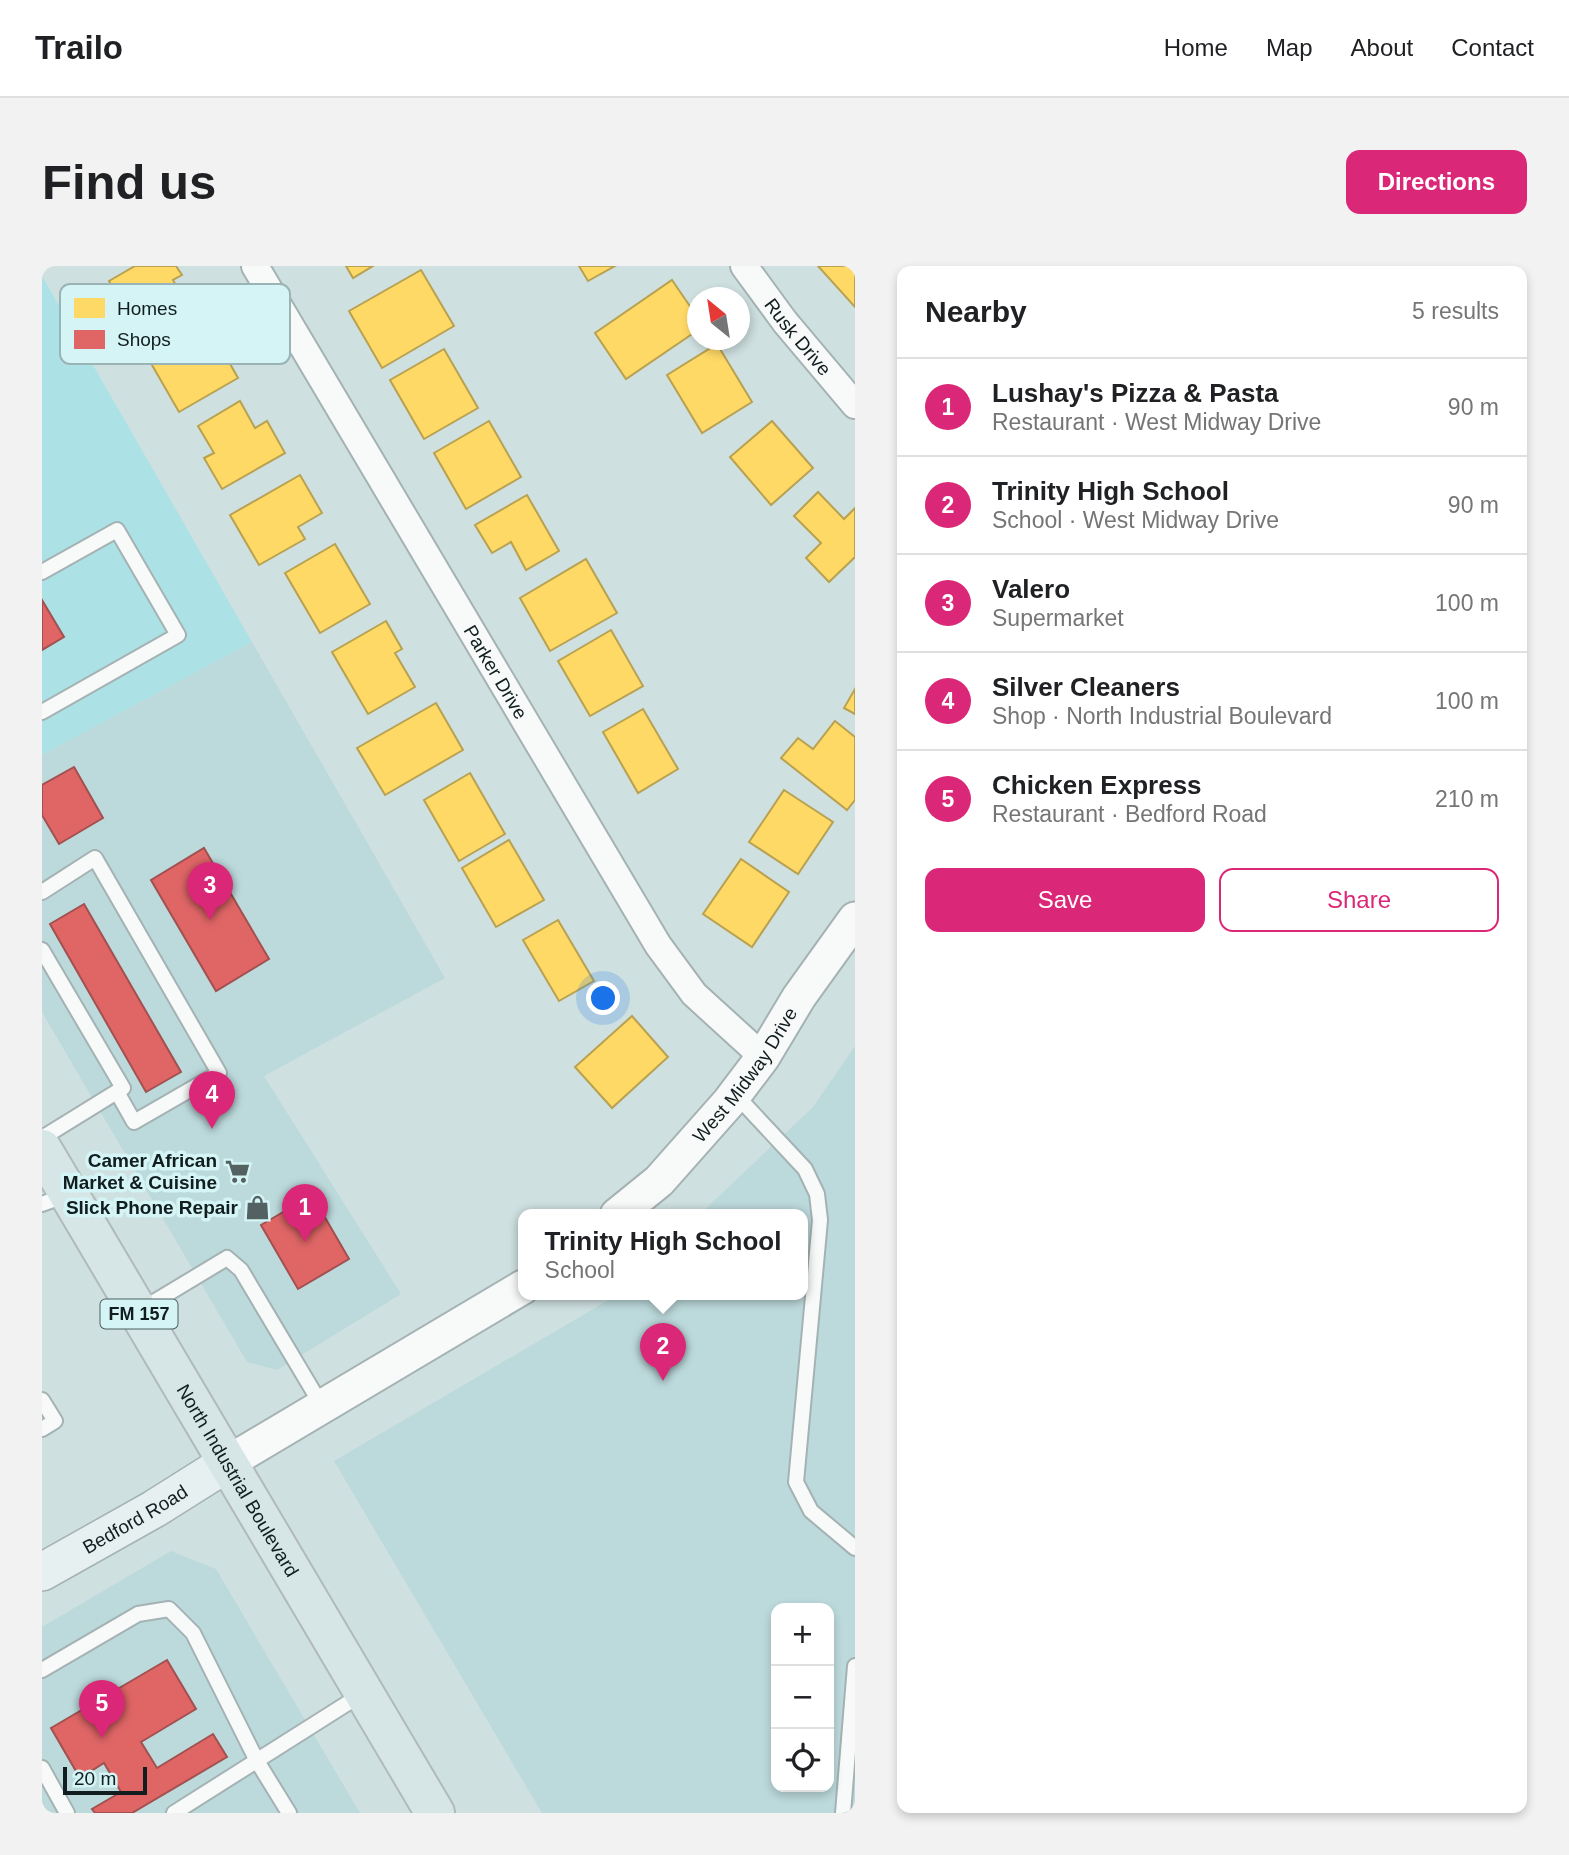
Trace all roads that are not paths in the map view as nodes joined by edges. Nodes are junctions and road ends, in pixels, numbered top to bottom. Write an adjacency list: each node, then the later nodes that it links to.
1 (255, 266): 3 (street, Parker Drive)
2 (744, 266): 5 (street, Rusk Drive)
3 (266, 284)
4 (290, 325): 11 (street, Parker Drive)
5 (855, 405)
6 (42, 572): 7 (lane)
7 (42, 712)
8 (42, 892): 12 (lane)
9 (854, 924): 11 (street, West Midway Drive)
10 (42, 950): 12 (lane)
11 (763, 1057): 13 (street, West Midway Drive)
12 (117, 1092): 14 (lane)
13 (735, 1094): 17 (street, West Midway Drive); 24 (lane)
14 (42, 1138)
15 (42, 1149): 16 (main road, North Industrial Boulevard / FM 157)
16 (55, 1199): 19 (main road, North Industrial Boulevard / FM 157)
17 (624, 1209)
18 (518, 1290): 21 (street)
19 (138, 1312): 21 (lane); 23 (main road, North Industrial Boulevard / FM 157)
20 (42, 1401): 22 (lane)
21 (321, 1406): 23 (street)
22 (42, 1429)
23 (227, 1463): 25 (main road, Bedford Road); 28 (main road, North Industrial Boulevard / FM 157)
24 (855, 1548)
25 (42, 1572)
26 (855, 1666): 35 (lane)
27 (42, 1670): 29 (lane)
28 (363, 1693): 29 (lane); 34 (main road, North Industrial Boulevard / FM 157)
29 (257, 1761): 32 (lane); 33 (lane)
30 (42, 1768): 31 (lane)
31 (67, 1813)
32 (174, 1813)
33 (289, 1813)
34 (435, 1813)
35 (842, 1813)

